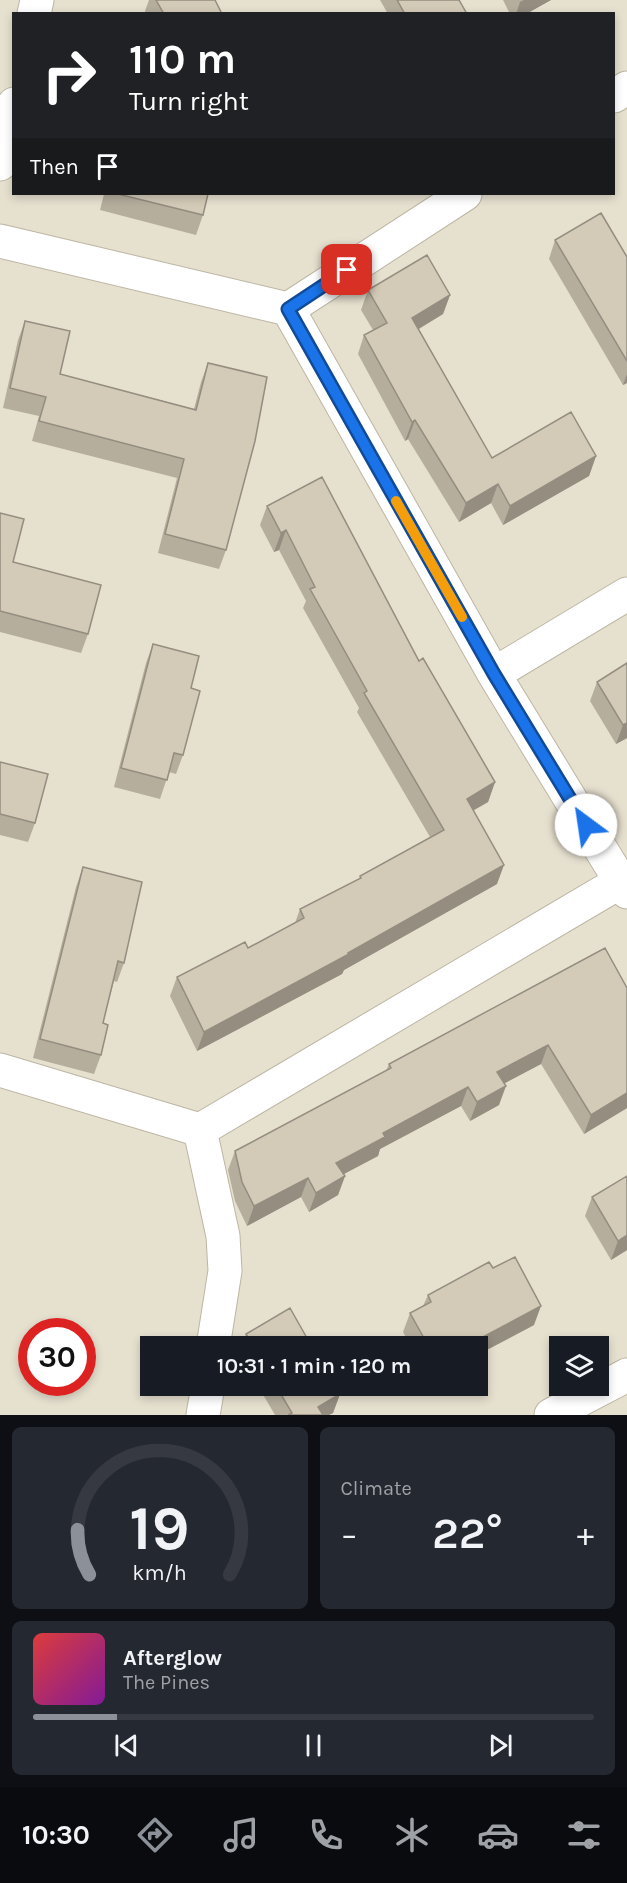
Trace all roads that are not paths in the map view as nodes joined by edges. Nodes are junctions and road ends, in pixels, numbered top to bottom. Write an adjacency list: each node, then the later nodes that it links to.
1 (12, 112): 2 (street)
2 (0, 160)
3 (463, 195): 5 (street)
4 (0, 241): 5 (street)
5 (288, 309): 7 (street)
6 (627, 594): 7 (street)
7 (494, 674): 8 (street)
8 (624, 887): 10 (street)
9 (0, 1070): 10 (street)
10 (200, 1130): 11 (street)
11 (215, 1336)
12 (627, 1375): 15 (street)
13 (206, 1396): 14 (street)
14 (203, 1415)
15 (551, 1415)

